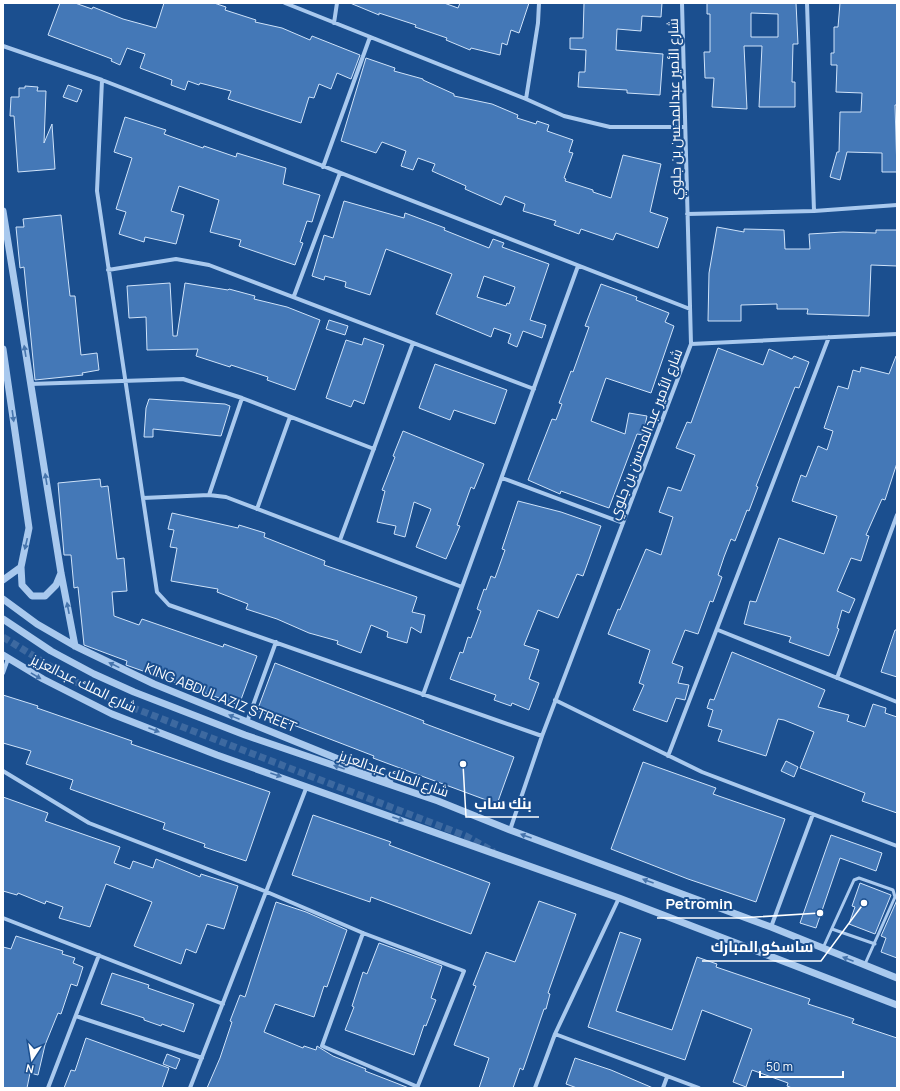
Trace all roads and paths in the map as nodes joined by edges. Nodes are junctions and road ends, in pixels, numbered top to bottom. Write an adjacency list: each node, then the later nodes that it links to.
1 (285, 3): 6 (street)
2 (337, 3): 6 (street)
3 (539, 3): 10 (street)
4 (682, 3): 11 (street, شارع الأمير عبدالمحسن بن جلوي)
5 (807, 3): 15 (street)
6 (334, 23): 7 (street)
7 (370, 37): 10 (street); 12 (street)
8 (3, 46): 9 (street)
9 (102, 80): 12 (street); 19 (street)
10 (526, 99): 11 (street)
11 (685, 127): 17 (street, شارع الأمير عبدالمحسن بن جلوي)
12 (323, 167): 13 (street)
13 (340, 173): 18 (street); 20 (street)
14 (897, 205): 15 (street)
15 (814, 210): 17 (street)
16 (3, 211): 28 (street, one-way to 16)
17 (687, 214): 21 (street, شارع الأمير عبدالمحسن بن جلوي)
18 (578, 266): 21 (street); 29 (street)
19 (108, 270): 20 (street); 27 (street)
20 (294, 296): 24 (street)
21 (690, 309): 25 (street, شارع الأمير عبدالمحسن بن جلوي)
22 (897, 334): 23 (street)
23 (829, 337): 25 (street); 46 (street)
24 (413, 343): 29 (street); 32 (street)
25 (691, 344): 38 (street, شارع الأمير عبدالمحسن بن جلوي)
26 (3, 349): 40 (street, one-way to 40)
27 (126, 381): 28 (street); 30 (street); 35 (street)
28 (30, 384): 41 (street, one-way to 28)
29 (534, 389): 33 (street)
30 (242, 398): 31 (street); 34 (street)
31 (290, 417): 32 (street); 36 (street)
32 (374, 449): 39 (street)
33 (502, 478): 38 (street); 43 (street)
34 (209, 495): 35 (street); 36 (street)
35 (143, 498): 47 (street)
36 (257, 509): 39 (street)
37 (897, 515): 51 (street)
38 (623, 523): 53 (street, شارع الأمير عبدالمحسن بن جلوي)
39 (340, 540): 43 (street)
40 (21, 567): 41 (street); 42 (street)
41 (61, 573): 48 (street, one-way to 41)
42 (3, 580)
43 (462, 587): 52 (street)
44 (3, 599): 48 (street, KING ABDUL AZIZ STREET)
45 (3, 619): 60 (street, شارع الملك عبدالعزيز, one-way to 45)
46 (718, 630): 51 (street); 57 (street)
47 (276, 642): 52 (street); 55 (street)
48 (75, 646): 55 (street, KING ABDUL AZIZ STREET, one-way to 48)
49 (5, 657): 50 (street); 59 (street, شارع الملك عبدالعزيز, one-way to 59)
50 (3, 673)
51 (838, 678): 54 (street)
52 (423, 695): 56 (street)
53 (556, 700): 56 (street, شارع الأمير عبدالمحسن بن جلوي); 57 (street)
54 (897, 702)
55 (247, 722): 60 (street, KING ABDUL AZIZ STREET)
56 (542, 736): 62 (street, شارع الأمير عبدالمحسن بن جلوي)
57 (668, 756): 61 (street)
58 (3, 770): 64 (street)
59 (307, 786): 64 (street); 65 (street, شارع الملك عبدالعزيز, one-way to 65)
60 (438, 801): 62 (street, شارع الملك عبدالعزيز)
61 (813, 814): 63 (street); 67 (street)
62 (510, 830): 67 (street, شارع الملك عبدالعزيز, one-way to 62)
63 (897, 846)
64 (267, 892): 69 (street); 75 (street)
65 (618, 898): 76 (street, شارع الملك عبدالعزيز); 78 (street)
66 (5, 920): 72 (street)
67 (771, 927): 71 (street, شارع الملك عبدالعزيز)
68 (832, 929): 70 (lane); 70 (lane); 71 (lane)
69 (363, 932): 83 (street); 83 (street)
70 (875, 944): 73 (lane)
71 (823, 949): 73 (street, شارع الملك عبدالعزيز, one-way to 71)
72 (99, 955): 75 (street); 77 (street)
73 (864, 965): 74 (street, شارع الملك عبدالعزيز)
74 (897, 978)
75 (223, 1004): 79 (street)
76 (897, 1005)
77 (76, 1016): 79 (street); 81 (street)
78 (555, 1034): 80 (street); 84 (street)
79 (202, 1058): 82 (street)
80 (668, 1077): 85 (street); 86 (street)
81 (48, 1088)
82 (190, 1088)
83 (417, 1088)
84 (535, 1088)
85 (663, 1088)
86 (699, 1088)

